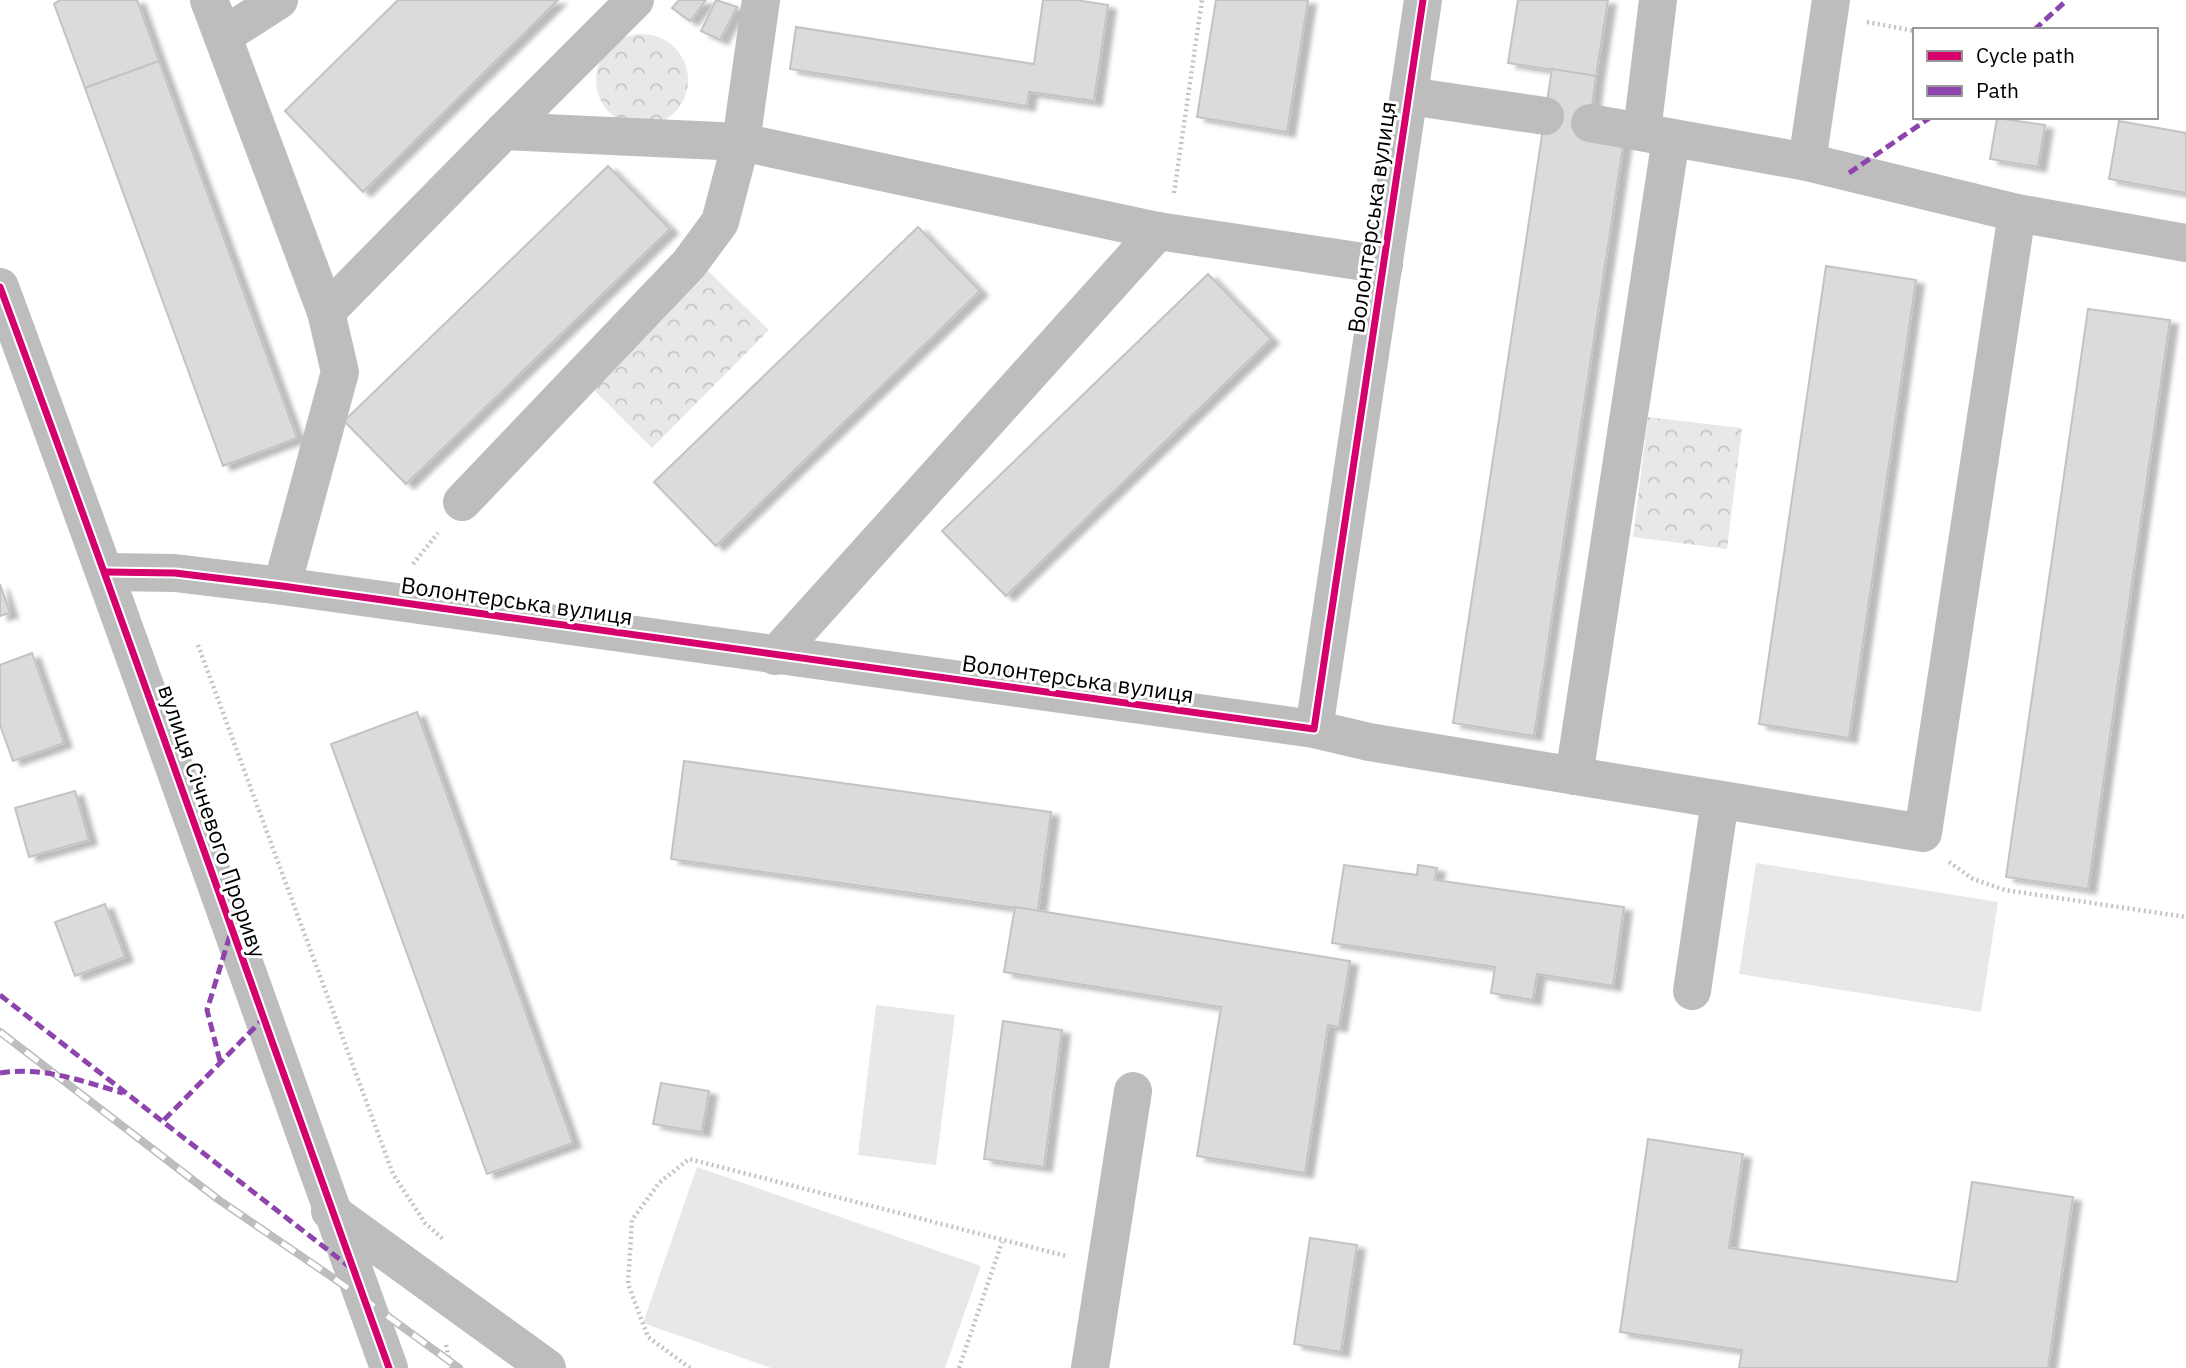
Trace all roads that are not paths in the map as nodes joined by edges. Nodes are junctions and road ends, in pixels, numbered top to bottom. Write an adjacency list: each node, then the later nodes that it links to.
1 (209, 0): 8 (street)
2 (279, 0): 8 (street)
3 (635, 0): 12 (street)
4 (761, 0): 14 (street)
5 (1423, 0): 9 (street, Волонтерська вулиця)
6 (1658, 0): 13 (street)
7 (1831, 0): 15 (street)
8 (223, 36): 21 (street)
9 (1409, 96): 10 (street); 19 (street, Волонтерська вулиця)
10 (1545, 116)
11 (1590, 123): 13 (street)
12 (505, 131): 14 (street); 21 (street)
13 (1656, 135): 15 (street); 27 (street)
14 (741, 142): 17 (street); 22 (street)
15 (1807, 162): 16 (street)
16 (2017, 214): 18 (street); 28 (street)
17 (1163, 232): 19 (street); 25 (street)
18 (2186, 243)
19 (1384, 265): 26 (street, Волонтерська вулиця)
20 (0, 288): 23 (street, вулиця Січневого Прориву)
21 (326, 312): 24 (street)
22 (462, 502)
23 (106, 572): 24 (street, Волонтерська вулиця); 31 (street, вулиця Січневого Прориву)
24 (282, 586): 25 (street, Волонтерська вулиця)
25 (775, 656): 26 (street, Волонтерська вулиця)
26 (1314, 729): 27 (street)
27 (1574, 776): 28 (street)
28 (1720, 800): 29 (street)
29 (1692, 991)
30 (1133, 1091): 34 (street)
31 (330, 1211): 32 (street, вулиця Січневого Прориву); 33 (street)
32 (389, 1368)
33 (547, 1368)
34 (1090, 1368)

